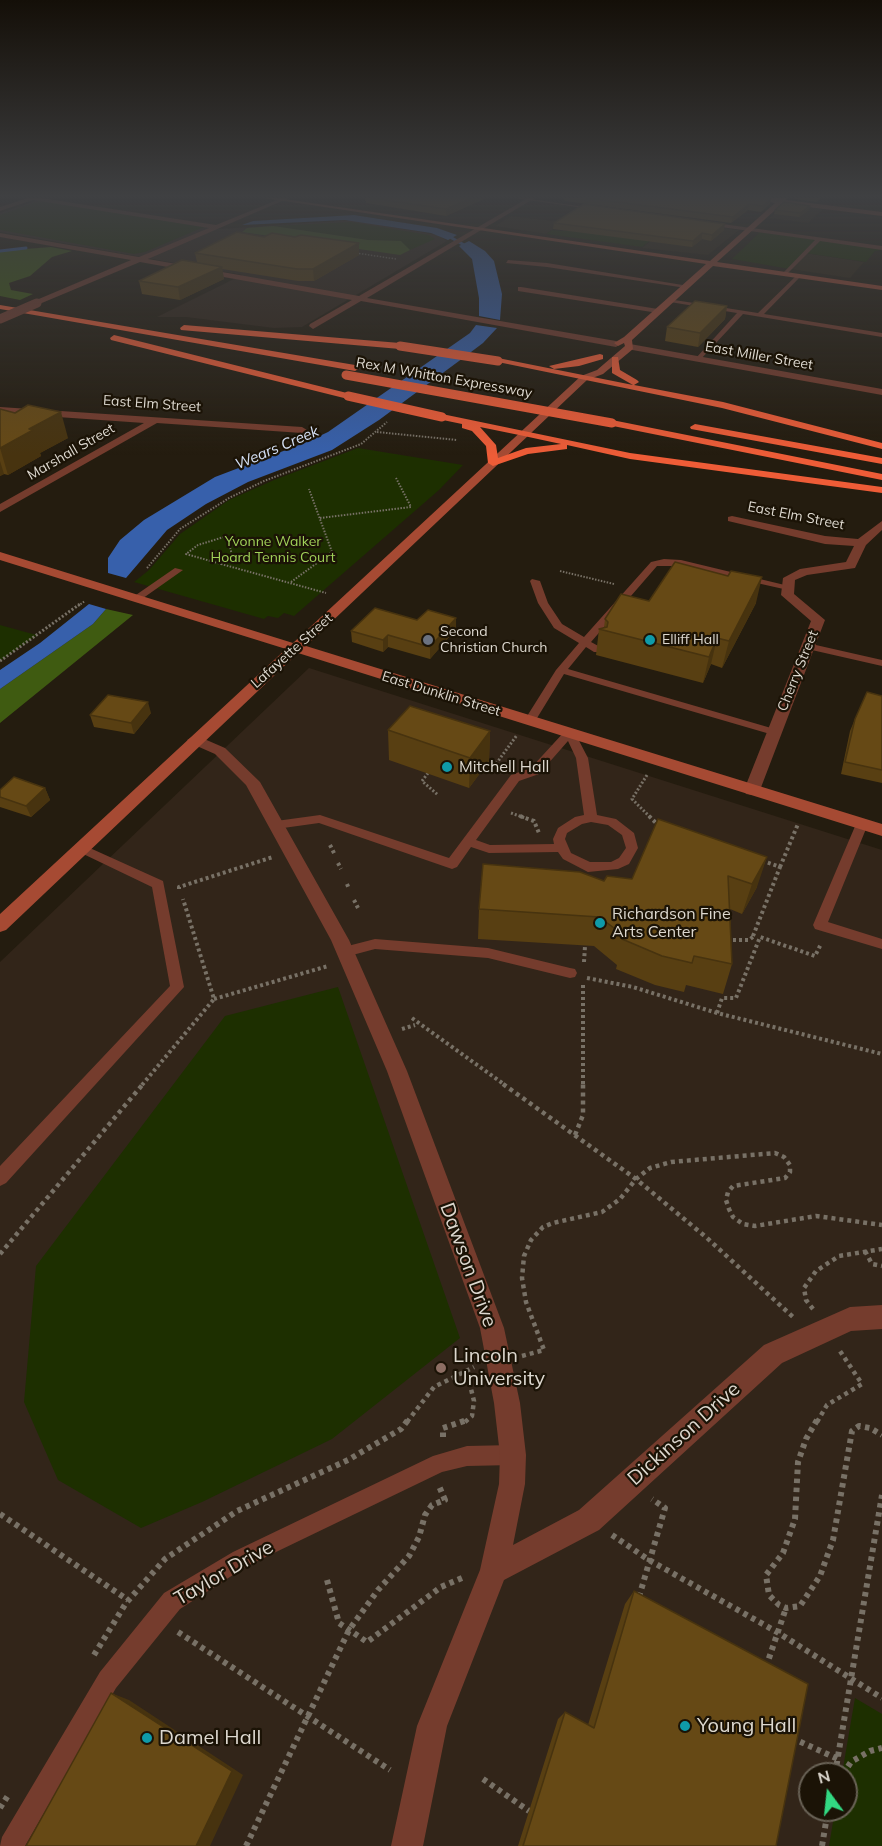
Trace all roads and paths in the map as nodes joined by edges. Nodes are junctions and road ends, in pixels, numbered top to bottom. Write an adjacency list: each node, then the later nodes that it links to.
1 (83, 284): 16 (street, bridge)
2 (276, 284): 10 (street)
3 (384, 284): 10 (street)
4 (674, 284): 7 (lane)
5 (790, 284): 15 (lane)
6 (855, 284): 8 (main road)
7 (686, 286): 11 (main road, Lafayette Street)
8 (882, 288)
9 (521, 289): 13 (street)
10 (359, 299): 18 (street); 22 (street)
11 (670, 300): 13 (main road, Lafayette Street); 14 (lane)
12 (0, 307): 17 (highway, Rex M Whitton Expressway)
13 (658, 311): 21 (main road, Lafayette Street)
14 (741, 312): 15 (lane); 25 (lane)
15 (759, 315): 20 (lane)
16 (0, 317): 19 (highway, Rex M Whitton Expressway)
17 (66, 319): 26 (highway, bridge); 33 (highway, Rex M Whitton Expressway)
18 (313, 326)
19 (97, 333): 32 (highway, bridge); 33 (highway, Rex M Whitton Expressway, bridge)
20 (882, 335)
21 (629, 343): 22 (main road, Lafayette Street); 24 (main road, Lafayette Street); 25 (street, East Miller Street)
22 (616, 344): 23 (main road, Lafayette Street)
23 (600, 357): 26 (highway); 27 (main road, Lafayette Street)
24 (615, 359): 27 (main road, Lafayette Street); 28 (highway)
25 (698, 359): 29 (street, East Miller Street)
26 (503, 362): 27 (highway)
27 (584, 378): 28 (highway); 40 (main road, Lafayette Street)
28 (664, 392): 43 (highway)
29 (882, 392)
30 (0, 410): 31 (street, East Elm Street)
31 (34, 412): 35 (street, East Elm Street); 36 (lane)
32 (442, 417): 40 (highway); 46 (highway)
33 (614, 418): 34 (highway, Rex M Whitton Expressway); 47 (highway, Rex M Whitton Expressway)
34 (650, 419)
35 (156, 420): 38 (street, East Elm Street); 51 (street, Marshall Street)
36 (17, 422)
37 (685, 425): 45 (highway)
38 (302, 430)
39 (377, 432): 42 (path)
40 (524, 433): 44 (highway); 46 (main road, Lafayette Street)
41 (367, 440): 60 (path)
42 (460, 441)
43 (882, 446)
44 (589, 448): 46 (highway); 50 (highway)
45 (882, 461)
46 (493, 463): 70 (main road, Lafayette Street)
47 (882, 477)
48 (396, 478): 52 (path)
49 (309, 489): 52 (path)
50 (882, 490)
51 (0, 509)
52 (320, 518): 62 (path)
53 (732, 519): 55 (street, East Elm Street)
54 (882, 524): 55 (street, East Elm Street)
55 (861, 543): 64 (street)
56 (0, 556): 67 (main road, East Dunklin Street)
57 (220, 564): 57 (path); 62 (path)
58 (178, 570): 67 (lane)
59 (560, 571): 63 (path)
60 (140, 574)
61 (535, 581): 68 (lane)
62 (291, 583): 65 (path)
63 (618, 585)
64 (788, 587): 68 (lane); 69 (street, Cherry Street)
65 (327, 593)
66 (87, 599): 72 (path)
67 (136, 599): 70 (main road, East Dunklin Street)
68 (585, 642): 71 (lane); 74 (lane)
69 (807, 645): 73 (lane); 76 (street, Cherry Street)
70 (294, 648): 75 (main road, East Dunklin Street); 79 (main road, Lafayette Street)
71 (598, 650)
72 (0, 661)
73 (882, 663)
74 (561, 670): 75 (lane); 76 (lane)
75 (530, 721): 77 (main road, East Dunklin Street)
76 (774, 732): 83 (street, Cherry Street)
77 (569, 733): 81 (lane); 83 (main road, East Dunklin Street); 86 (lane)
78 (518, 735): 81 (path)
79 (195, 740): 89 (street, Dawson Drive); 94 (main road, Lafayette Street)
80 (428, 773): 84 (path)
81 (525, 774): 85 (lane)
82 (648, 775): 91 (path)
83 (752, 790): 88 (main road, East Dunklin Street)
84 (438, 795)
85 (493, 808): 92 (lane); 96 (path)
86 (591, 818): 91 (lane); 95 (lane)
87 (799, 822): 100 (path)
88 (862, 824): 90 (main road, East Dunklin Street); 107 (lane)
89 (276, 825): 92 (lane); 112 (street, Dawson Drive)
90 (882, 830)
91 (631, 839): 95 (lane)
92 (468, 842): 96 (lane)
93 (330, 845): 97 (path)
94 (81, 848): 106 (main road, Lafayette Street); 119 (lane)
95 (561, 848): 96 (lane)
96 (542, 849)
97 (335, 855)
98 (759, 859): 100 (path)
99 (338, 863): 101 (path)
100 (780, 867): 108 (path)
101 (341, 869)
102 (347, 884): 103 (path)
103 (349, 889)
104 (354, 900): 105 (path)
105 (358, 908)
106 (0, 925)
107 (829, 928): 109 (path); 111 (lane)
108 (753, 936): 109 (path); 110 (path)
109 (760, 937): 115 (path)
110 (721, 940)
111 (882, 944)
112 (340, 958): 113 (lane); 114 (path); 133 (street, Dawson Drive)
113 (570, 973)
114 (214, 999)
115 (717, 1014): 117 (path); 118 (path)
116 (412, 1018): 118 (path)
117 (882, 1054)
118 (575, 1136): 120 (path)
119 (0, 1178)
120 (636, 1179): 121 (path); 127 (path); 128 (path)
121 (882, 1225)
122 (882, 1249): 123 (path)
123 (866, 1251): 124 (path); 125 (path)
124 (882, 1266)
125 (813, 1310)
126 (882, 1317): 135 (street, Dickinson Drive)
127 (794, 1318)
128 (544, 1350)
129 (466, 1369): 132 (path)
130 (853, 1371): 145 (path)
131 (882, 1435): 145 (path)
132 (442, 1437)
133 (513, 1455): 140 (street, Dawson Drive); 163 (lane, Taylor Drive)
134 (438, 1483): 146 (path)
135 (629, 1484): 138 (street, Dickinson Drive); 139 (path)
136 (882, 1495): 150 (path)
137 (0, 1514): 143 (path)
138 (589, 1520): 139 (path); 140 (street, Dickinson Drive)
139 (649, 1560): 144 (path); 148 (path)
140 (494, 1570): 162 (street, Dawson Drive)
141 (463, 1577): 146 (path)
142 (327, 1580): 146 (path)
143 (128, 1600)
144 (638, 1600)
145 (786, 1608): 148 (path)
146 (349, 1630): 152 (path)
147 (178, 1632): 152 (path)
148 (777, 1632): 149 (path); 150 (path)
149 (763, 1678)
150 (852, 1680): 151 (path); 155 (path)
151 (882, 1698)
152 (306, 1717): 158 (path); 164 (path)
153 (780, 1733): 155 (path)
154 (882, 1748): 157 (path)
155 (838, 1759): 156 (path)
156 (837, 1762)
157 (850, 1762)
158 (390, 1770)
159 (483, 1779): 160 (path)
160 (529, 1811)
161 (826, 1822): 165 (path)
162 (406, 1844)
163 (11, 1846)
164 (246, 1846)
165 (822, 1846)

